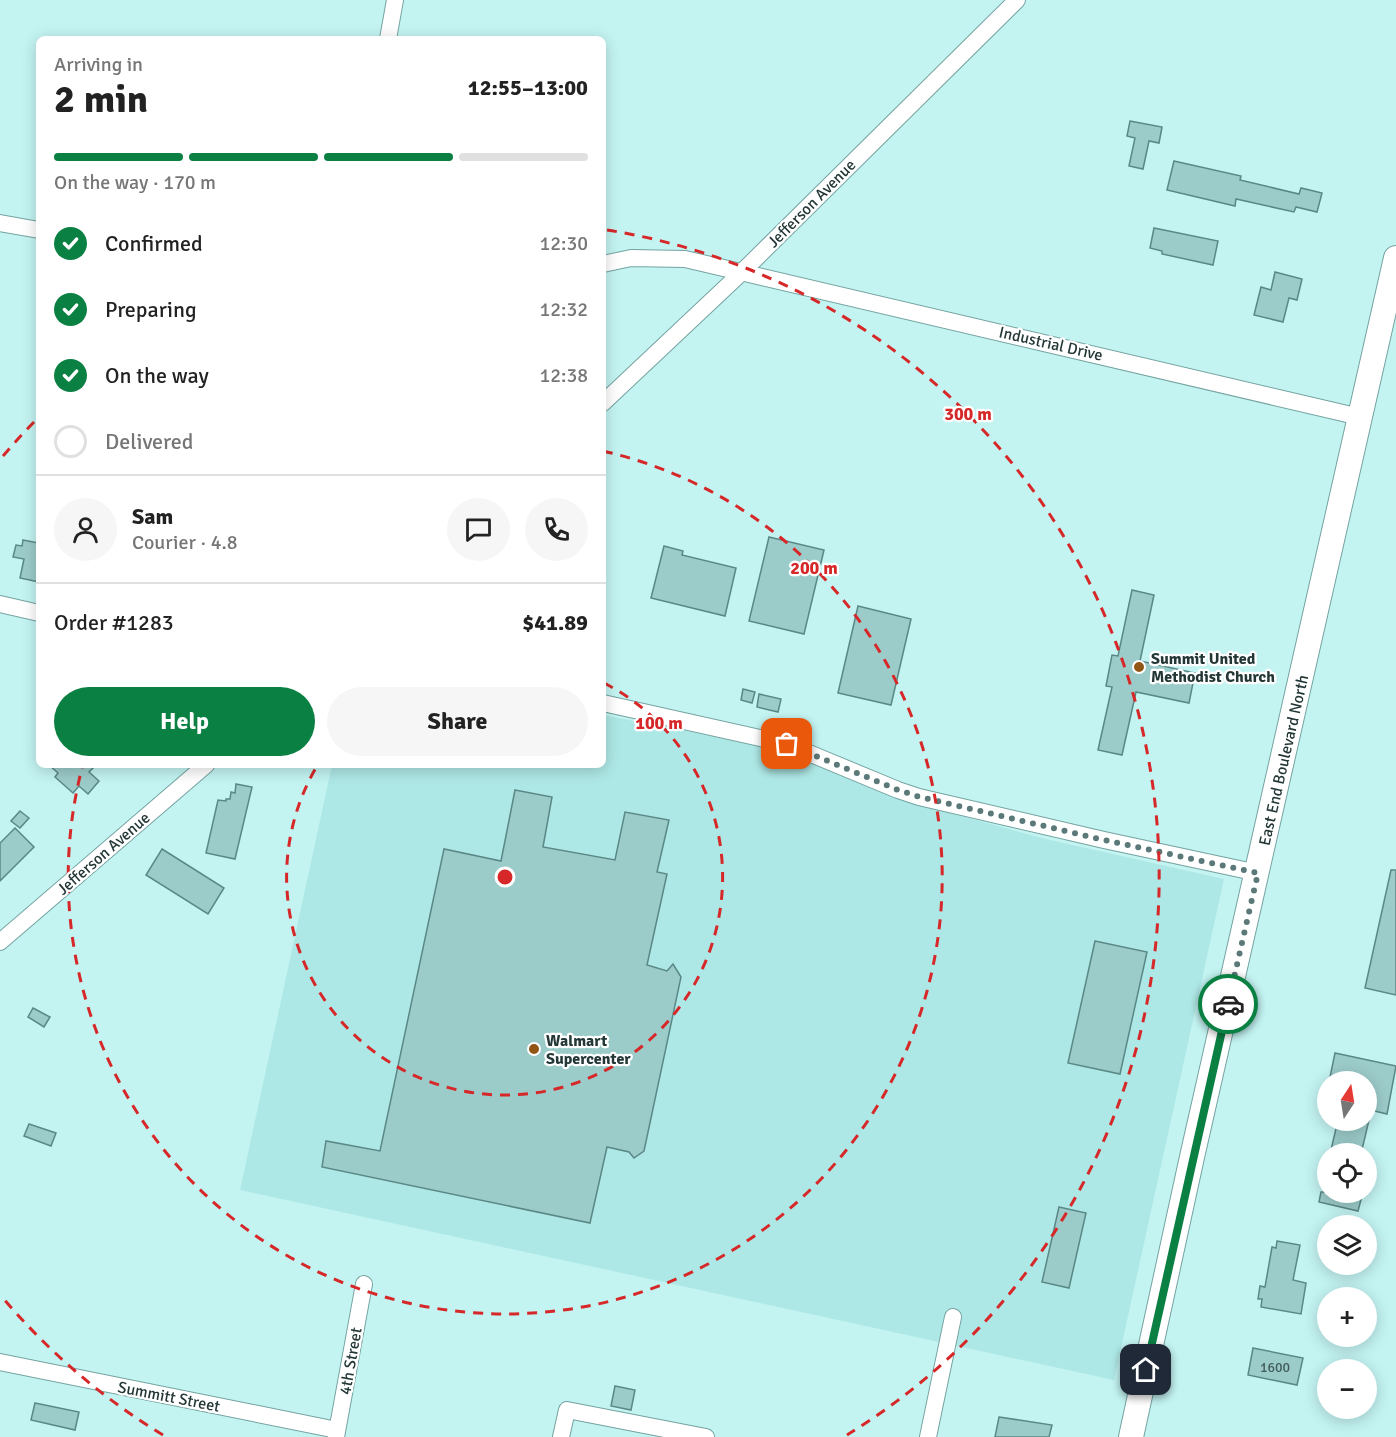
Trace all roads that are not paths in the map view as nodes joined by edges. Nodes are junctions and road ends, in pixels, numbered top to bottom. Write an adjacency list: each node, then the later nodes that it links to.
1 (395, 0): 3 (street)
2 (1017, 0): 8 (street, Jefferson Avenue)
3 (389, 36)
4 (0, 223): 5 (street)
5 (36, 229)
6 (1396, 258): 10 (highway, East End Boulevard North)
7 (606, 263): 8 (street, Industrial Drive)
8 (741, 273): 9 (street, Jefferson Avenue); 10 (street, Industrial Drive)
9 (606, 400)
10 (1360, 417): 15 (highway, East End Boulevard North)
11 (0, 604): 12 (street)
12 (36, 612)
13 (606, 705): 15 (street)
14 (203, 768): 16 (street, Jefferson Avenue)
15 (1258, 873): 24 (highway, East End Boulevard North)
16 (0, 942)
17 (364, 1284): 20 (street, 4th Street)
18 (954, 1317): 23 (street)
19 (0, 1362): 20 (street, Summitt Street)
20 (337, 1433)
21 (561, 1437): 22 (street)
22 (706, 1437)
23 (928, 1437)
24 (1131, 1437)

